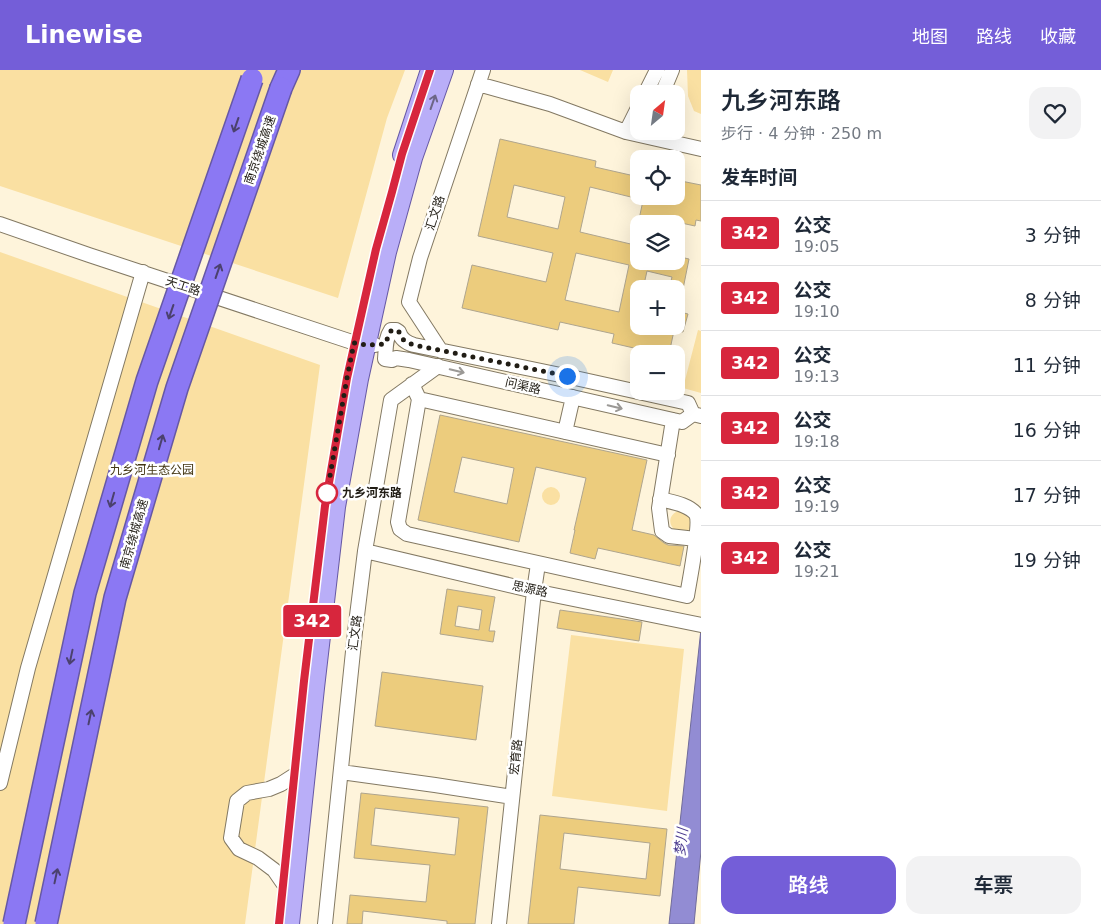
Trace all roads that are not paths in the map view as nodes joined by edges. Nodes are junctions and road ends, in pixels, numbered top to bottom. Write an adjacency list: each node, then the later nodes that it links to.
1 (430, 70): 18 (main road)
2 (444, 70): 18 (main road, one-way to 2)
3 (483, 70): 8 (street, 汇文路)
4 (657, 70): 9 (street)
5 (672, 70): 10 (street)
6 (254, 75): 40 (highway, one-way to 40, bridge)
7 (285, 79): 41 (highway, 南京绕城高速, one-way to 7, bridge)
8 (478, 84): 12 (street); 20 (street, 汇文路)
9 (650, 85)
10 (666, 85)
11 (630, 124): 12 (street)
12 (626, 132): 13 (street)
13 (630, 132)
14 (669, 140): 15 (street)
15 (701, 149)
16 (0, 224): 17 (street, 天工路)
17 (143, 272): 18 (street, 天工路); 37 (street)
18 (360, 344): 19 (street); 36 (main road); 43 (main road)
19 (385, 344): 20 (street, 问渠路); 21 (street, 问渠路)
20 (441, 351): 25 (street, 问渠路)
21 (438, 366): 22 (street, 汇文路); 23 (street, 问渠路, one-way to 23)
22 (412, 384): 24 (street); 31 (street, 汇文路)
23 (572, 397): 26 (street, 问渠路, one-way to 26); 27 (street)
24 (419, 399): 27 (street); 32 (street)
25 (697, 415): 26 (street, 问渠路)
26 (674, 420): 28 (street)
27 (565, 432): 28 (street)
28 (668, 455): 29 (street)
29 (660, 499): 30 (street); 30 (street)
30 (696, 539): 32 (street)
31 (365, 551): 33 (street, 思源路); 35 (street, 汇文路)
32 (538, 564): 33 (street, 宏育路)
33 (534, 591): 34 (street, 思源路); 38 (street, 宏育路)
34 (698, 625)
35 (341, 772): 38 (street); 44 (street, 汇文路)
36 (294, 775): 39 (main road); 39 (street)
37 (0, 783)
38 (512, 796): 45 (street, 宏育路)
39 (283, 883): 42 (main road)
40 (14, 924)
41 (46, 924)
42 (279, 924)
43 (290, 924)
44 (325, 924)
45 (498, 924)

